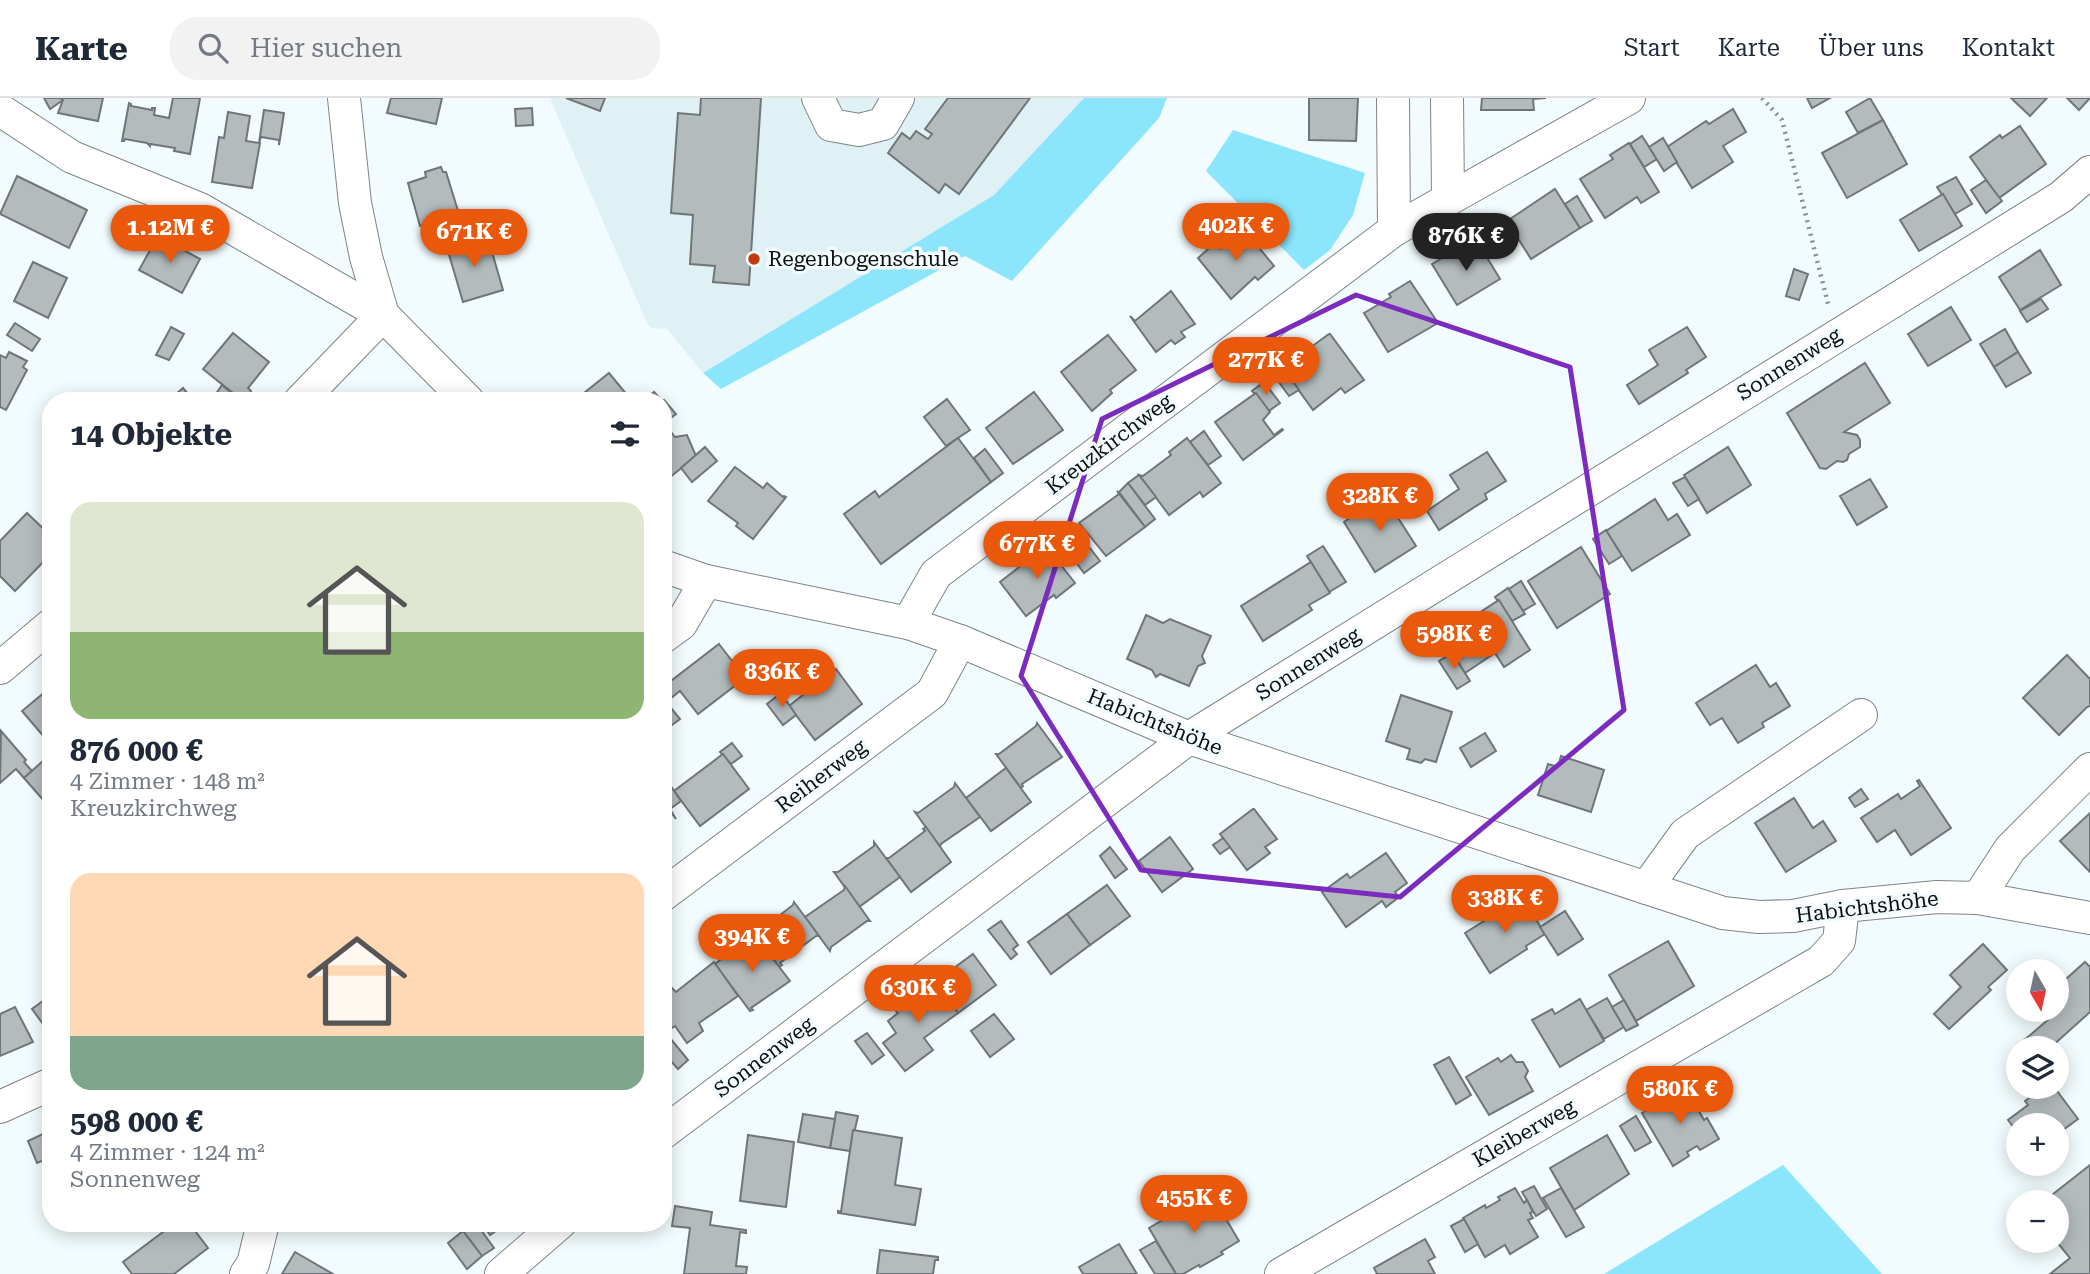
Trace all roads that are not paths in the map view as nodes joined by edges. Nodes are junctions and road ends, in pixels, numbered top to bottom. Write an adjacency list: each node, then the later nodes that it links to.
1 (344, 98): 11 (street)
2 (818, 98): 3 (street)
3 (898, 98)
4 (1394, 98): 10 (street)
5 (1447, 98): 9 (street)
6 (1629, 98): 9 (street, Kreuzkirchweg)
7 (0, 110): 11 (street)
8 (2090, 172): 22 (street, Sonnenweg)
9 (1448, 197): 10 (street, Kreuzkirchweg)
10 (1394, 230): 16 (street, Kreuzkirchweg)
11 (383, 315): 12 (street); 13 (street)
12 (309, 392)
13 (459, 392)
14 (672, 569): 15 (street, Habichtshöhe)
15 (706, 581): 16 (street, Habichtshöhe); 17 (street)
16 (908, 623): 19 (street, Habichtshöhe)
17 (672, 630)
18 (42, 633): 20 (street)
19 (960, 642): 22 (street, Habichtshöhe); 24 (street, Reiherweg)
20 (0, 668)
21 (1861, 715): 25 (street)
22 (1189, 738): 25 (street, Habichtshöhe); 31 (street, Sonnenweg)
23 (2090, 769): 26 (street)
24 (672, 888)
25 (1646, 888): 27 (street, Habichtshöhe)
26 (1978, 898): 27 (street, Habichtshöhe); 28 (street, Habichtshöhe)
27 (1843, 906): 36 (street, Kleiberweg)
28 (2090, 918)
29 (42, 1088): 30 (street)
30 (0, 1107)
31 (672, 1126)
32 (261, 1232): 34 (street)
33 (549, 1232): 35 (street)
34 (246, 1274)
35 (501, 1274)
36 (1281, 1274)

